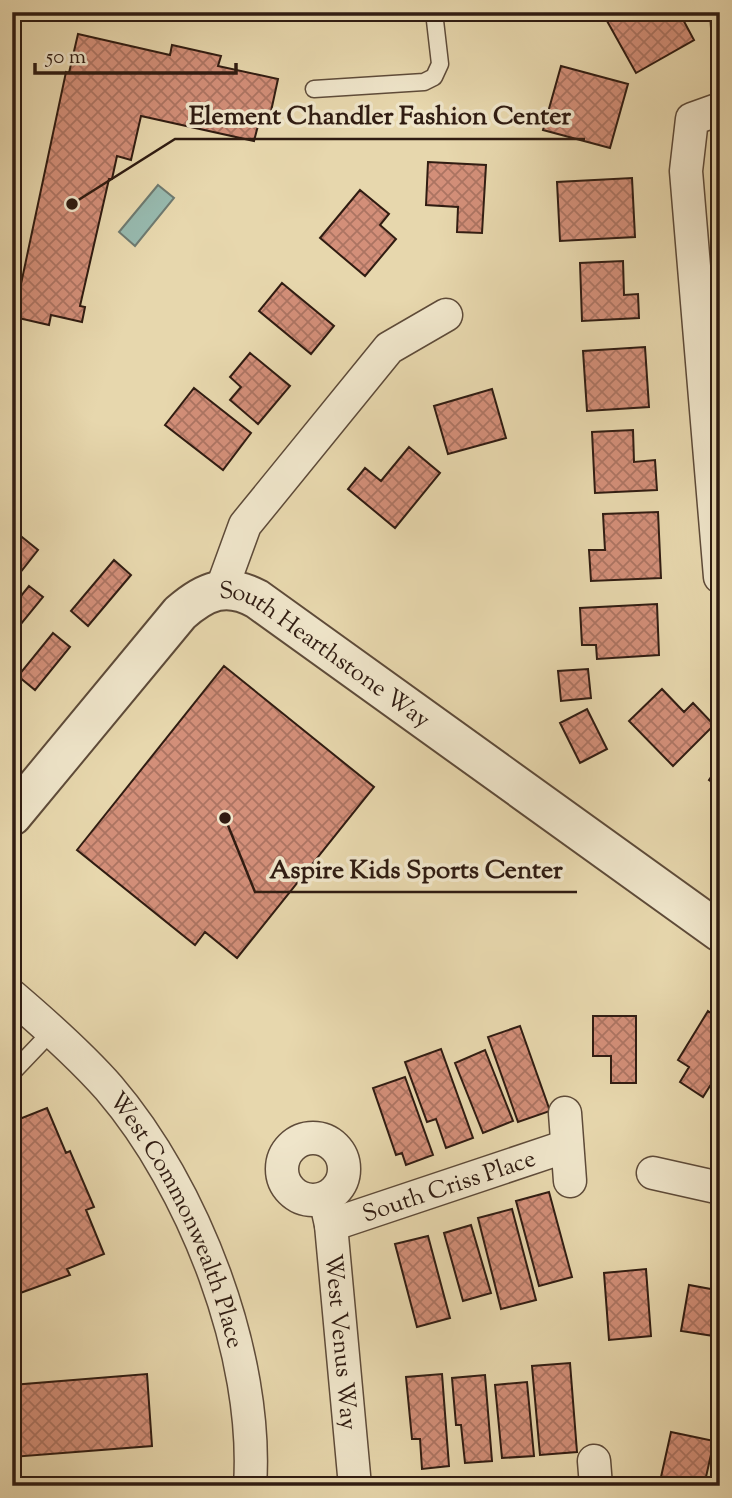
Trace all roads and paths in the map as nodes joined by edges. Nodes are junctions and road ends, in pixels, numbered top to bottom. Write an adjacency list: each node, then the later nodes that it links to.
1 (434, 12): 2 (lane)
2 (314, 89)
3 (706, 114): 5 (street)
4 (446, 315): 6 (street, South Hearthstone Way)
5 (720, 577)
6 (222, 588): 7 (street); 8 (street, South Hearthstone Way)
7 (12, 817)
8 (720, 932)
9 (12, 996): 10 (street, West Commonwealth Place)
10 (53, 1030): 11 (lane); 18 (street, West Commonwealth Place)
11 (12, 1073)
12 (565, 1113): 13 (street)
13 (567, 1146): 15 (street); 17 (street, South Criss Place)
14 (653, 1173): 16 (street)
15 (569, 1181)
16 (720, 1188)
17 (328, 1212): 19 (street, West Venus Way)
18 (250, 1486)
19 (355, 1486)

